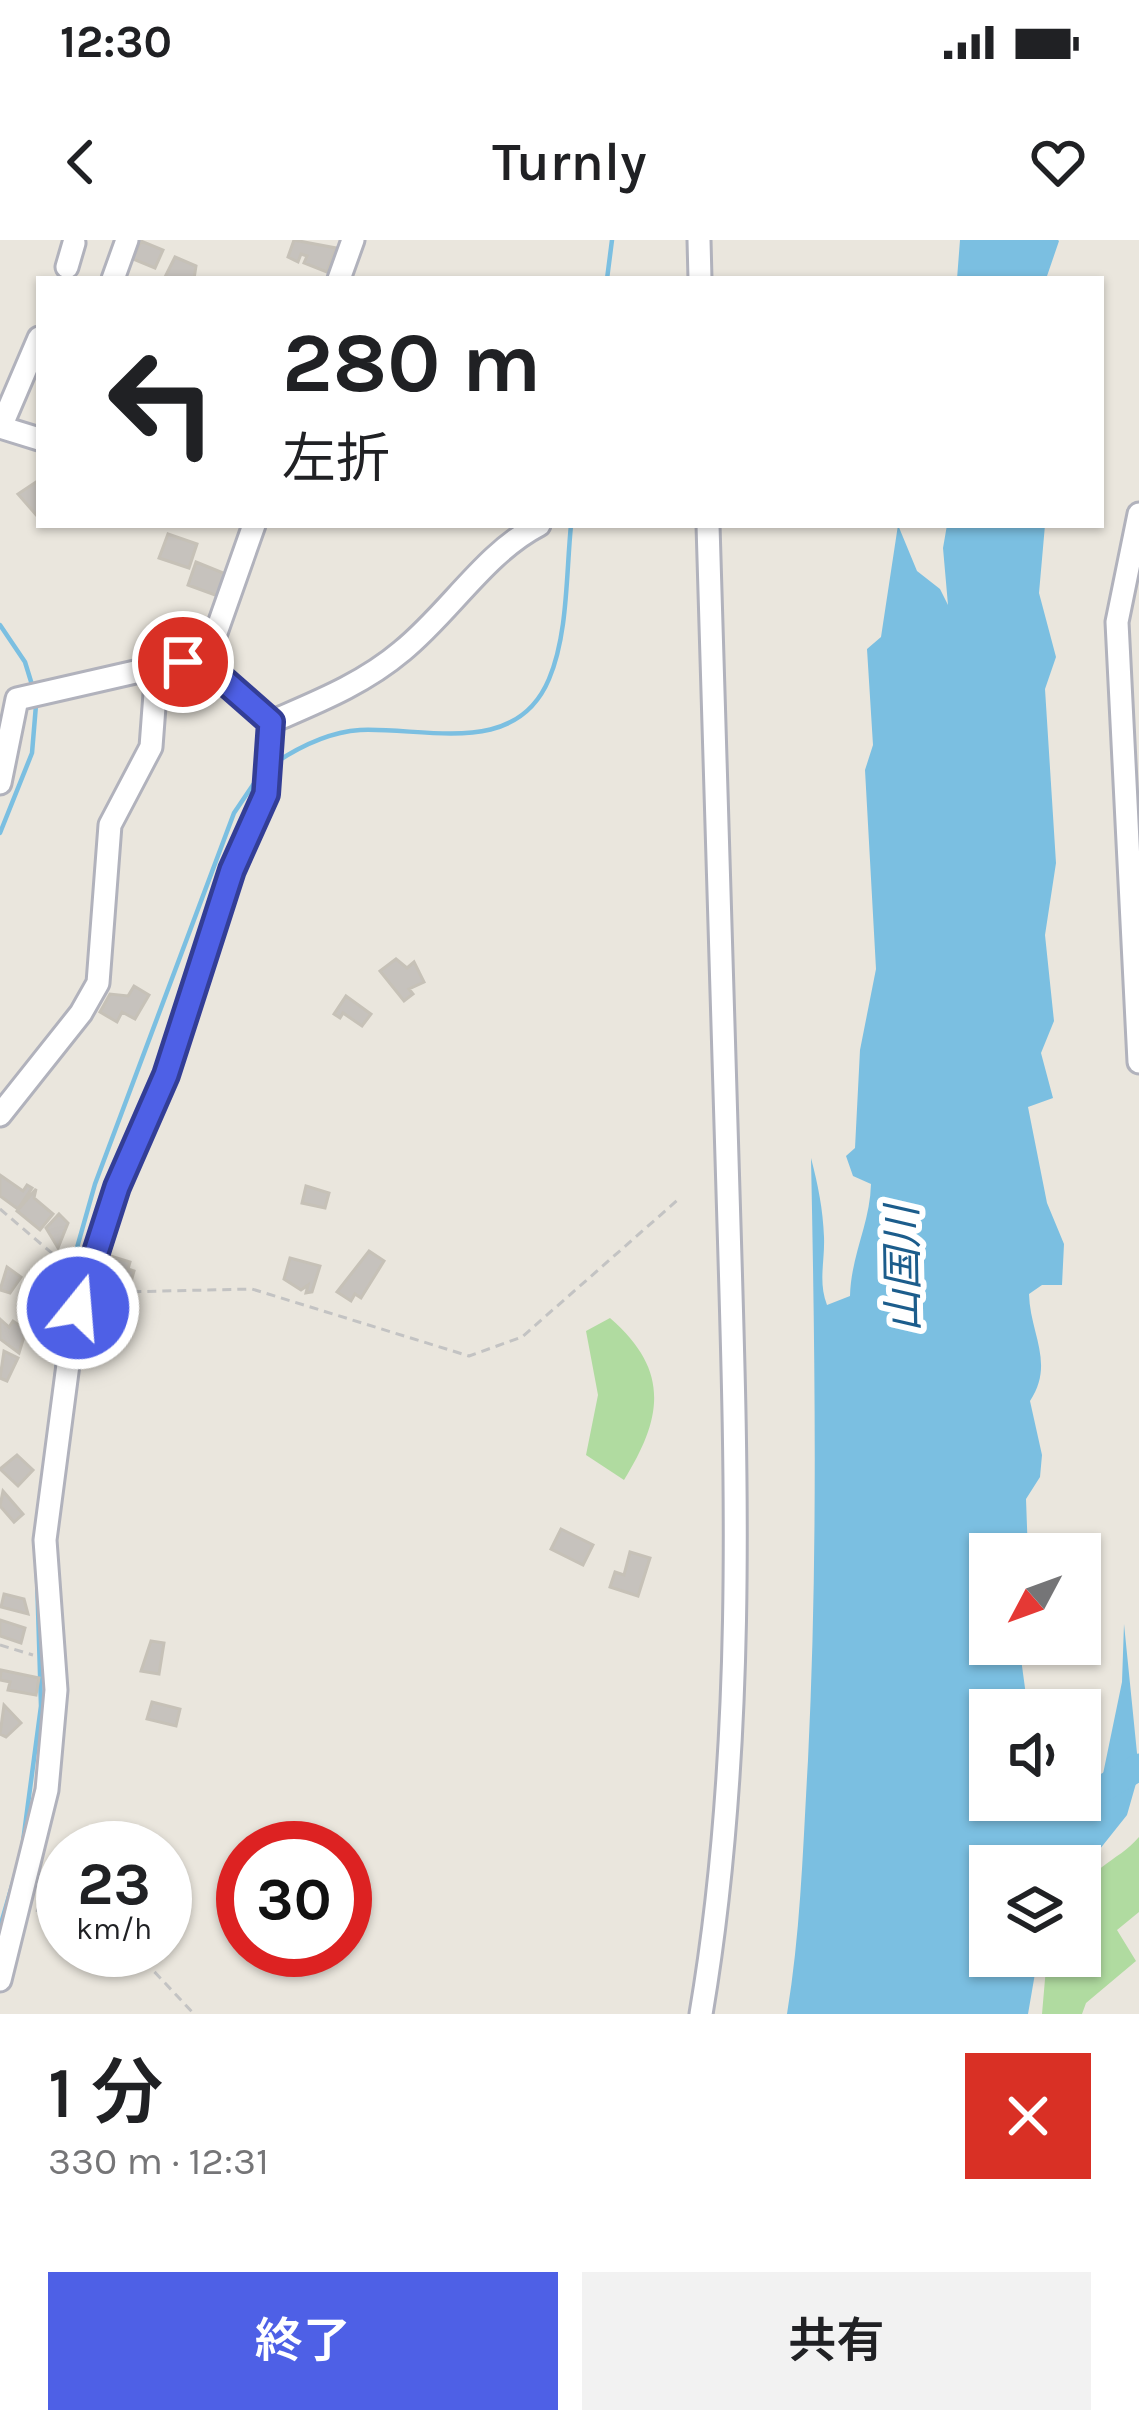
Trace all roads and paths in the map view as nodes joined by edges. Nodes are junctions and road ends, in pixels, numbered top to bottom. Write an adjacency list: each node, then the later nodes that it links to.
1 (127, 240): 6 (street)
2 (353, 240): 7 (street)
3 (699, 240): 8 (street)
4 (73, 241): 5 (street)
5 (67, 267)
6 (114, 276)
7 (340, 276)
8 (700, 276)
9 (36, 345): 10 (street)
10 (1, 427): 11 (street)
11 (36, 439)
12 (1139, 514): 20 (street)
13 (253, 528): 16 (street)
14 (532, 528): 18 (street)
15 (708, 528): 32 (street)
16 (205, 664): 17 (street); 18 (street)
17 (157, 667): 19 (street); 21 (street)
18 (271, 722): 24 (street)
19 (0, 783)
20 (1139, 1062)
21 (0, 1115)
22 (681, 1197): 24 (path)
23 (0, 1209): 24 (path)
24 (85, 1283): 26 (street)
25 (0, 1645): 26 (path)
26 (52, 1660): 27 (street)
27 (20, 1905): 28 (path); 30 (street)
28 (36, 1910)
29 (159, 1977): 31 (path)
30 (0, 1980)
31 (194, 2014)
32 (701, 2014)

